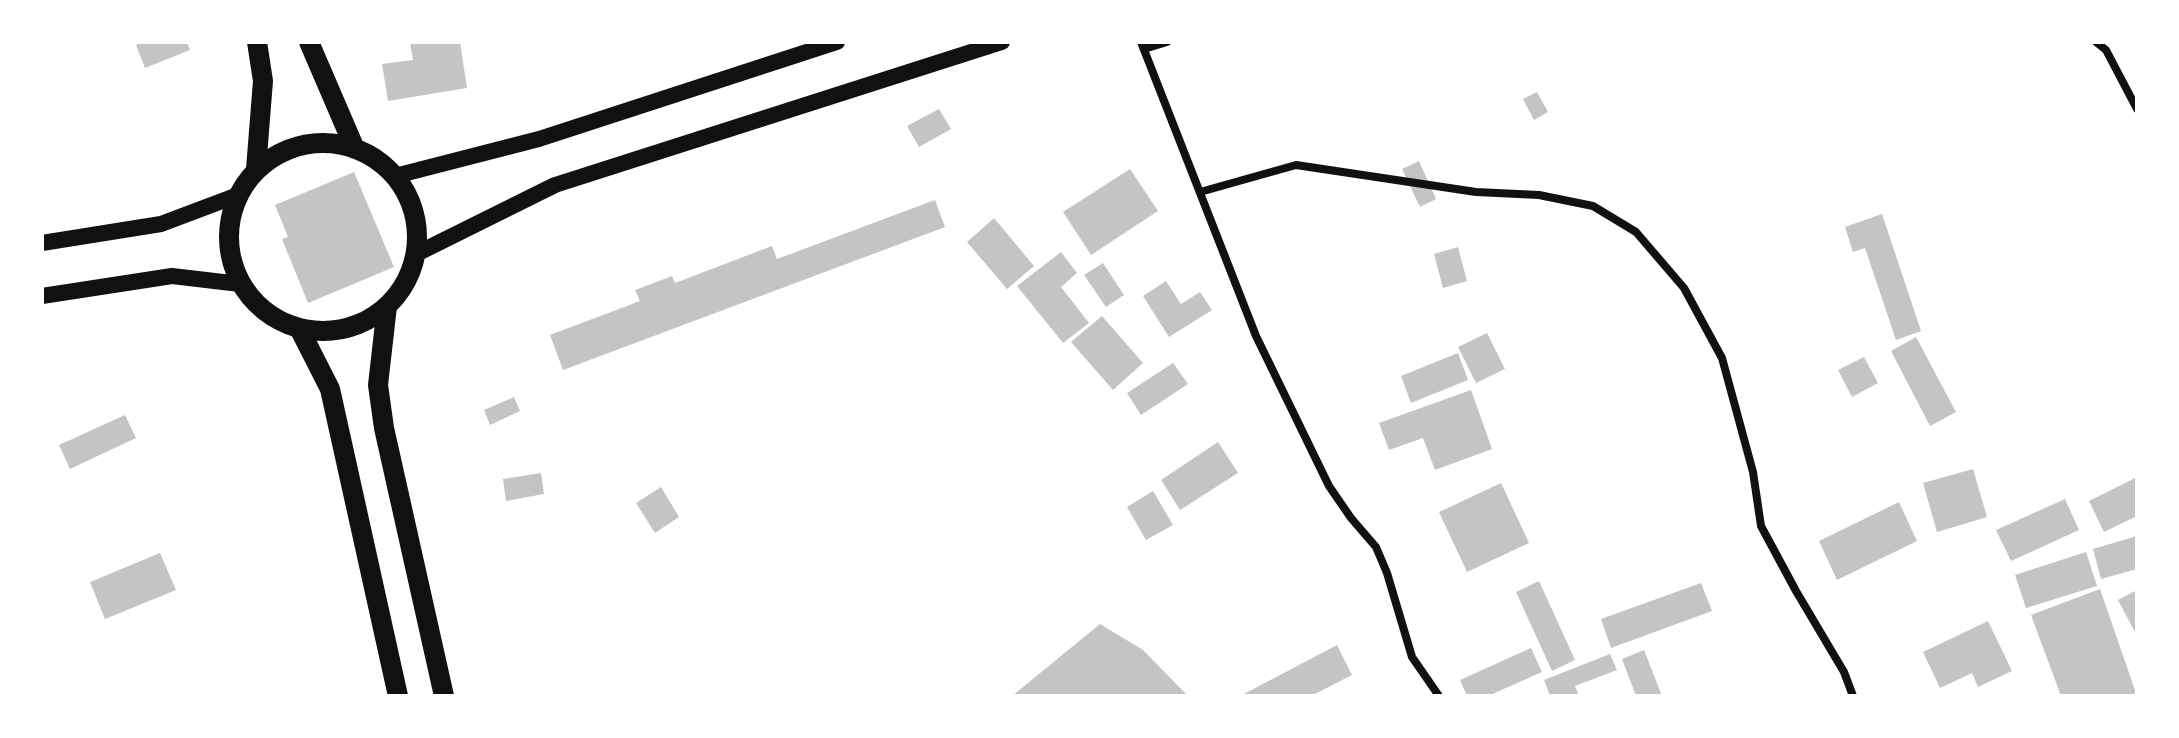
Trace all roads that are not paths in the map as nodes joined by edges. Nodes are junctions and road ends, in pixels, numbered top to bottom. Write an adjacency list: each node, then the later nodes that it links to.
1 (257, 42): 12 (main road)
2 (309, 42): 11 (main road)
3 (837, 42): 13 (main road)
4 (1002, 42): 17 (main road)
5 (1167, 42): 7 (street)
6 (2096, 42): 8 (street)
7 (1142, 46): 14 (street)
8 (2106, 46): 9 (street)
9 (2133, 96): 10 (street)
10 (2137, 109)
11 (355, 149): 12 (main road); 13 (main road)
12 (256, 169): 15 (main road)
13 (395, 176): 17 (main road)
14 (1200, 192): 24 (street); 25 (street)
15 (238, 195): 16 (main road); 18 (main road)
16 (42, 243)
17 (416, 254): 20 (main road)
18 (240, 284): 19 (main road); 21 (main road)
19 (42, 296)
20 (387, 306): 21 (main road); 23 (main road)
21 (299, 328): 22 (main road)
22 (398, 696)
23 (444, 696)
24 (1439, 696)
25 (1853, 696)

